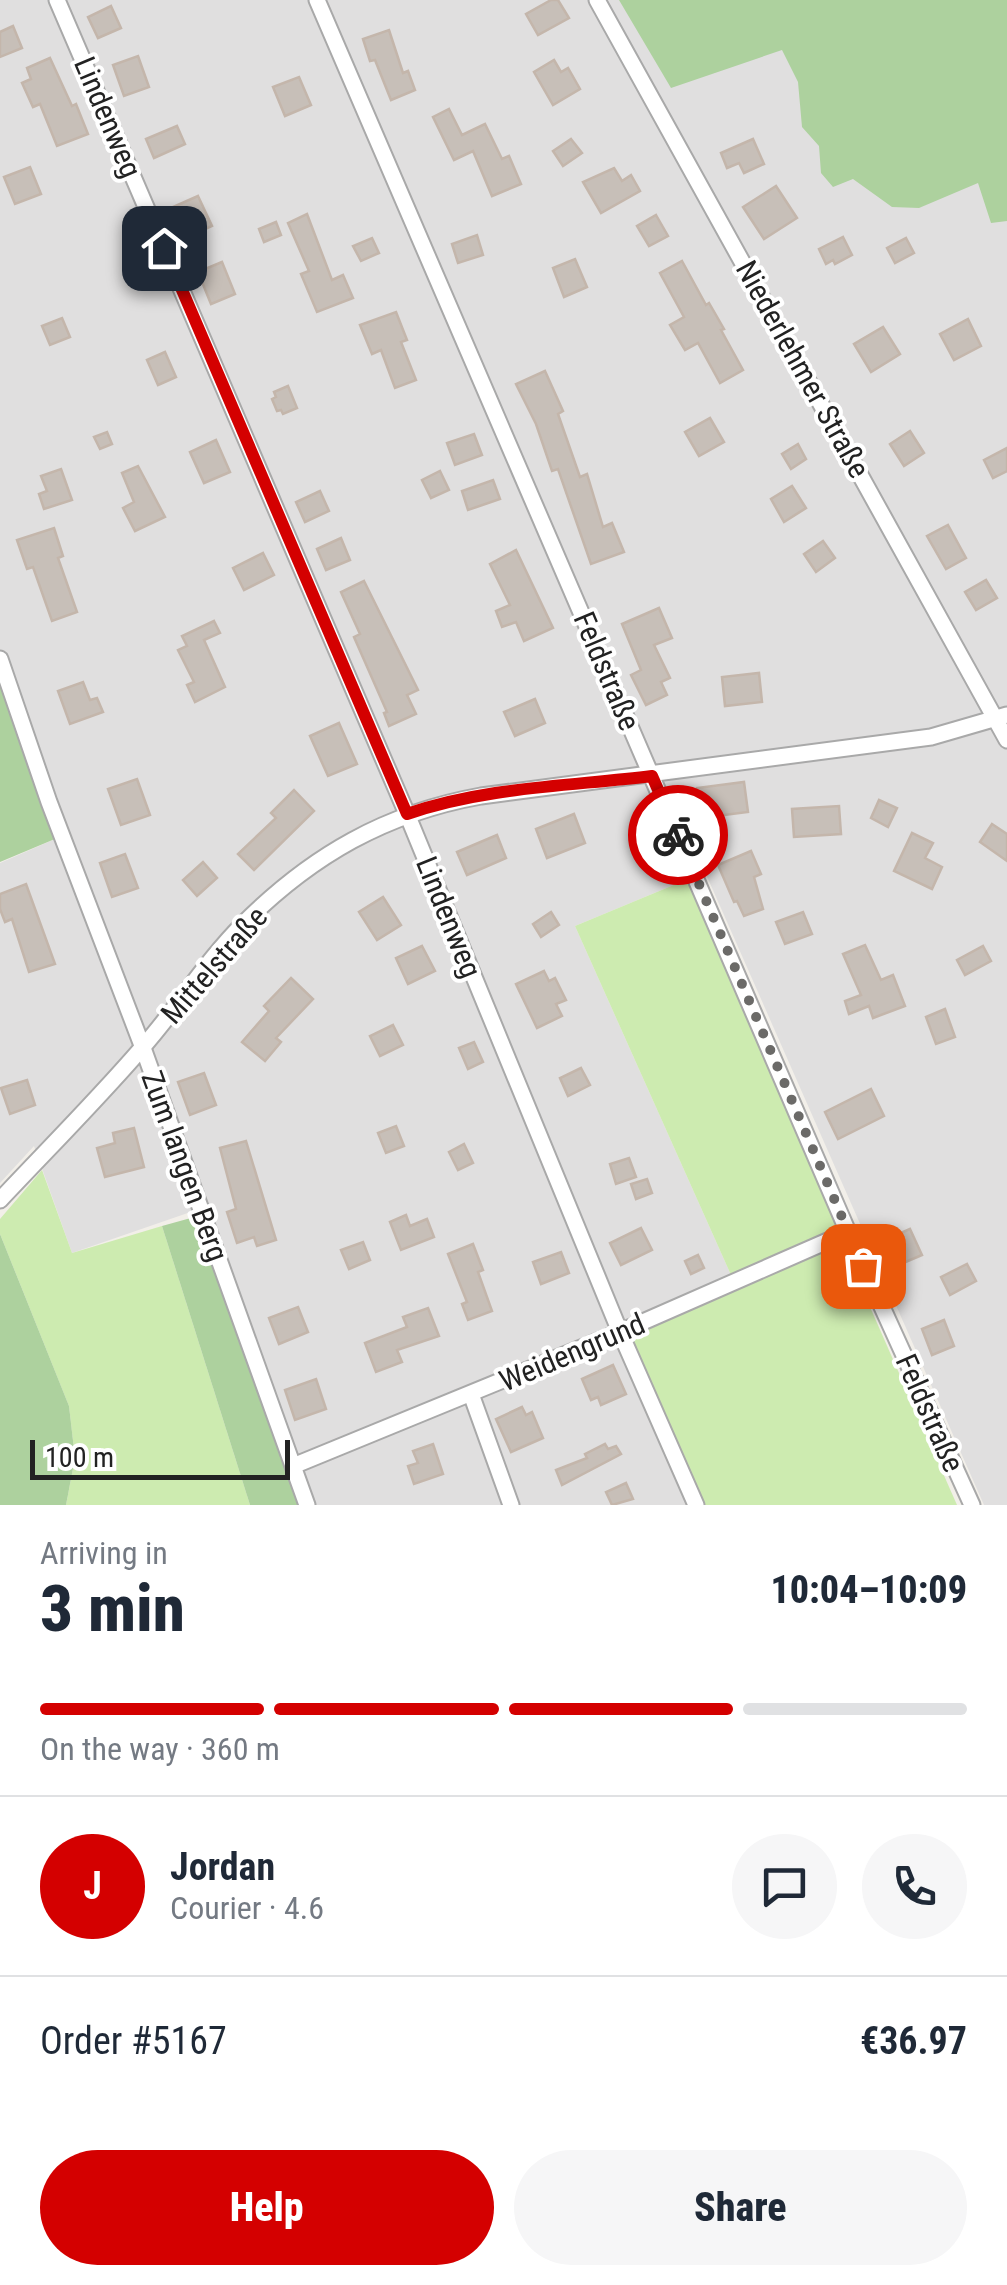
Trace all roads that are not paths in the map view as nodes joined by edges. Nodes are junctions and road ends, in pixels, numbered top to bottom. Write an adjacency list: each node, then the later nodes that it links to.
1 (58, 0): 8 (street, Lindenweg)
2 (317, 0): 7 (street, Feldstraße)
3 (597, 0): 5 (street, Niederlehmer Straße)
4 (0, 659): 9 (street, Zum langen Berg)
5 (1002, 718): 6 (street, Niederlehmer Straße); 7 (street, Mittelstraße)
6 (1007, 740)
7 (652, 776): 8 (street, Mittelstraße); 11 (street, Feldstraße)
8 (407, 814): 9 (street, Mittelstraße); 12 (street, Lindenweg)
9 (142, 1048): 10 (street, Mittelstraße); 14 (street, Zum langen Berg)
10 (0, 1200)
11 (848, 1232): 12 (street, Weidengrund); 18 (street, Feldstraße)
12 (620, 1332): 13 (street, Weidengrund); 17 (street, Lindenweg)
13 (471, 1394): 14 (street, Weidengrund); 16 (street)
14 (293, 1466): 15 (street, Zum langen Berg)
15 (307, 1505)
16 (511, 1505)
17 (696, 1505)
18 (972, 1505)

